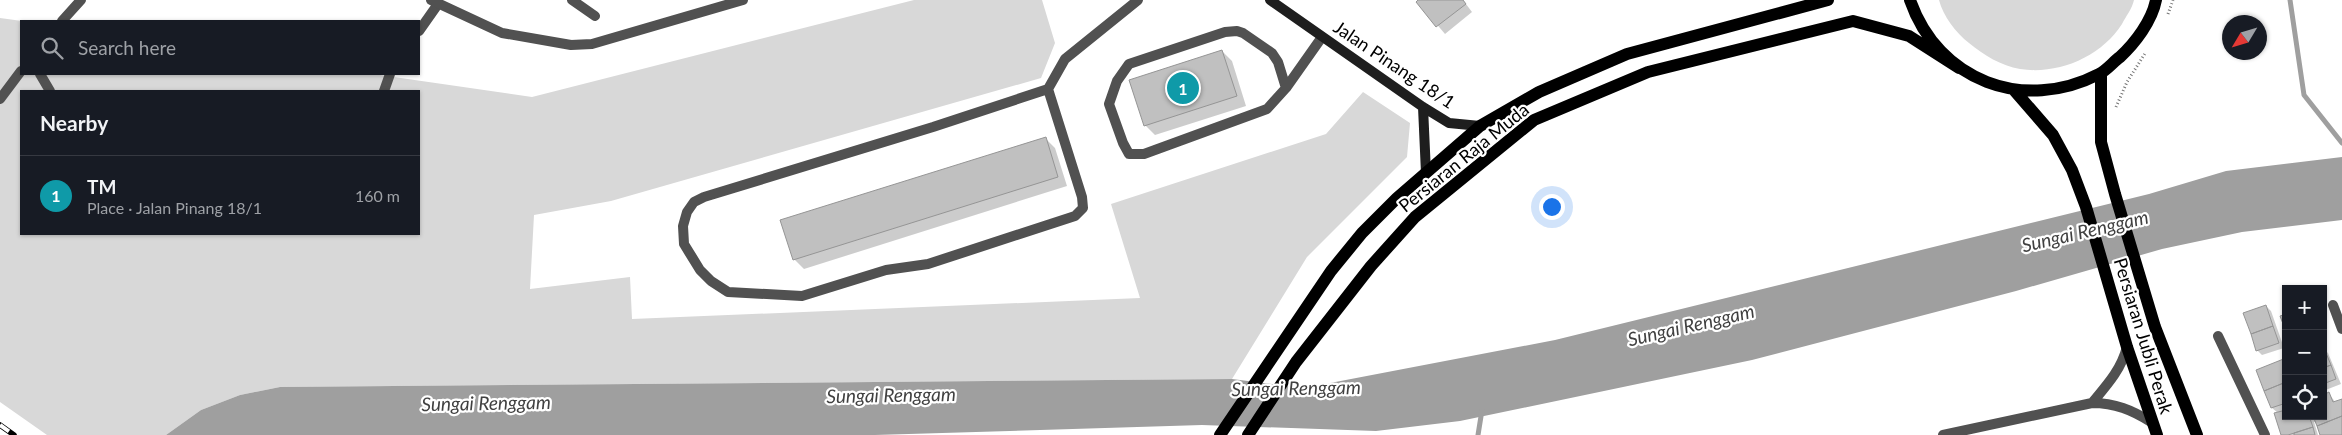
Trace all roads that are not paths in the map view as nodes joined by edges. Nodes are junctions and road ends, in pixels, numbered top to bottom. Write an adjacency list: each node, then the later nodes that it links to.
1 (81, 0): 11 (street)
2 (572, 0): 10 (street)
3 (743, 0): 9 (street)
4 (1138, 0): 20 (street)
5 (1270, 0): 13 (street, Jalan Pinang 18/1)
6 (1828, 0): 26 (main road, Persiaran Raja Muda)
7 (1910, 0): 14 (main road)
8 (2156, 0): 16 (main road)
9 (437, 1): 12 (street)
10 (595, 16)
11 (63, 20)
12 (420, 29)
13 (1322, 37): 19 (street); 25 (street, Jalan Pinang 18/1)
14 (1959, 68): 23 (main road); 35 (main road, Persiaran Raja Muda)
15 (20, 73): 24 (street)
16 (2100, 73): 23 (main road); 38 (main road, Persiaran Jubli Perak)
17 (41, 75): 21 (street)
18 (390, 75): 22 (street)
19 (1286, 88): 19 (street)
20 (1048, 89): 20 (street)
21 (49, 90)
22 (384, 90)
23 (2014, 90): 31 (main road, Persiaran Jubli Perak)
24 (0, 99)
25 (1423, 107): 26 (street, Jalan Pinang 18/1); 27 (street)
26 (1480, 126): 27 (main road, Persiaran Raja Muda)
27 (1426, 173): 34 (main road, Persiaran Raja Muda)
28 (2333, 304): 29 (street)
29 (2342, 329)
30 (2218, 336): 39 (street)
31 (2127, 347): 32 (street); 33 (main road, Persiaran Jubli Perak)
32 (2092, 403): 33 (street); 36 (street)
33 (2151, 422): 37 (main road, Persiaran Jubli Perak)
34 (1220, 435)
35 (1248, 435)
36 (1943, 435)
37 (2157, 435)
38 (2197, 435)
39 (2265, 435)

